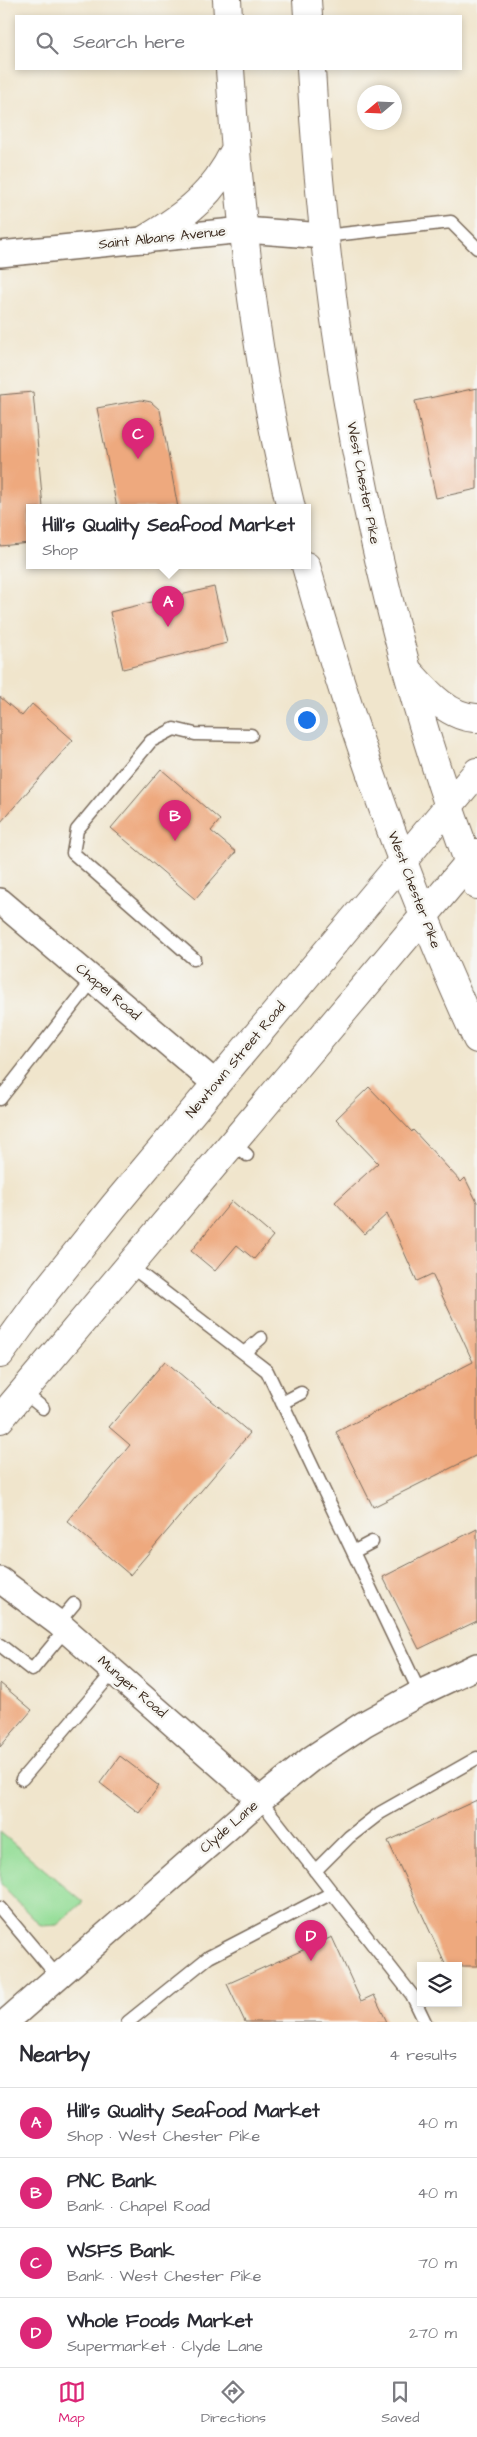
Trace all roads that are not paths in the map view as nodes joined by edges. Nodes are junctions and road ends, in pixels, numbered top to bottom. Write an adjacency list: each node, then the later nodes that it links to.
1 (227, 0): 3 (main road)
2 (307, 0): 4 (main road)
3 (228, 15)
4 (308, 15)
5 (230, 70): 7 (main road)
6 (311, 70): 9 (main road, West Chester Pike)
7 (235, 150): 8 (main road); 10 (main road)
8 (244, 230): 9 (street, Saint Albans Avenue); 10 (street, Saint Albans Avenue); 13 (main road)
9 (324, 236): 11 (lane); 15 (main road, West Chester Pike)
10 (146, 240): 12 (street, Saint Albans Avenue)
11 (477, 248)
12 (0, 254)
13 (290, 504)
14 (307, 569): 20 (main road, West Chester Pike)
15 (407, 670): 16 (main road); 19 (main road, West Chester Pike)
16 (477, 718)
17 (251, 735): 24 (lane)
18 (477, 772): 19 (main road, Newtown Street Road)
19 (449, 805): 20 (main road, Newtown Street Road); 21 (main road, West Chester Pike)
20 (402, 861): 23 (main road, West Chester Pike); 27 (main road, Newtown Street Road)
21 (474, 867): 23 (main road)
22 (0, 901): 25 (street, Chapel Road)
23 (424, 915): 26 (main road, West Chester Pike); 29 (main road)
24 (194, 959)
25 (93, 980): 27 (street, Chapel Road); 28 (lane)
26 (477, 1039)
27 (216, 1084): 32 (main road, Newtown Street Road)
28 (0, 1098)
29 (129, 1265): 31 (lane); 35 (main road)
30 (261, 1338): 31 (lane)
31 (244, 1353): 34 (lane)
32 (0, 1354)
33 (302, 1393): 34 (lane)
34 (282, 1403): 37 (lane)
35 (0, 1419)
36 (372, 1542): 37 (lane)
37 (353, 1552): 43 (lane)
38 (0, 1580): 39 (street, Munger Road)
39 (66, 1619): 40 (lane); 42 (street, Munger Road)
40 (0, 1644)
41 (477, 1666): 43 (street, Clyde Lane)
42 (114, 1671): 45 (lane); 46 (street, Munger Road)
43 (420, 1693): 46 (street, Clyde Lane)
44 (477, 1758): 47 (lane)
45 (22, 1779)
46 (260, 1800): 47 (lane); 50 (street, Clyde Lane)
47 (315, 1871): 48 (lane)
48 (332, 1893): 52 (lane); 53 (lane)
49 (0, 1908): 50 (lane)
50 (58, 1977): 51 (street, Clyde Lane)
51 (6, 2022)
52 (128, 2022)
53 (425, 2022)

